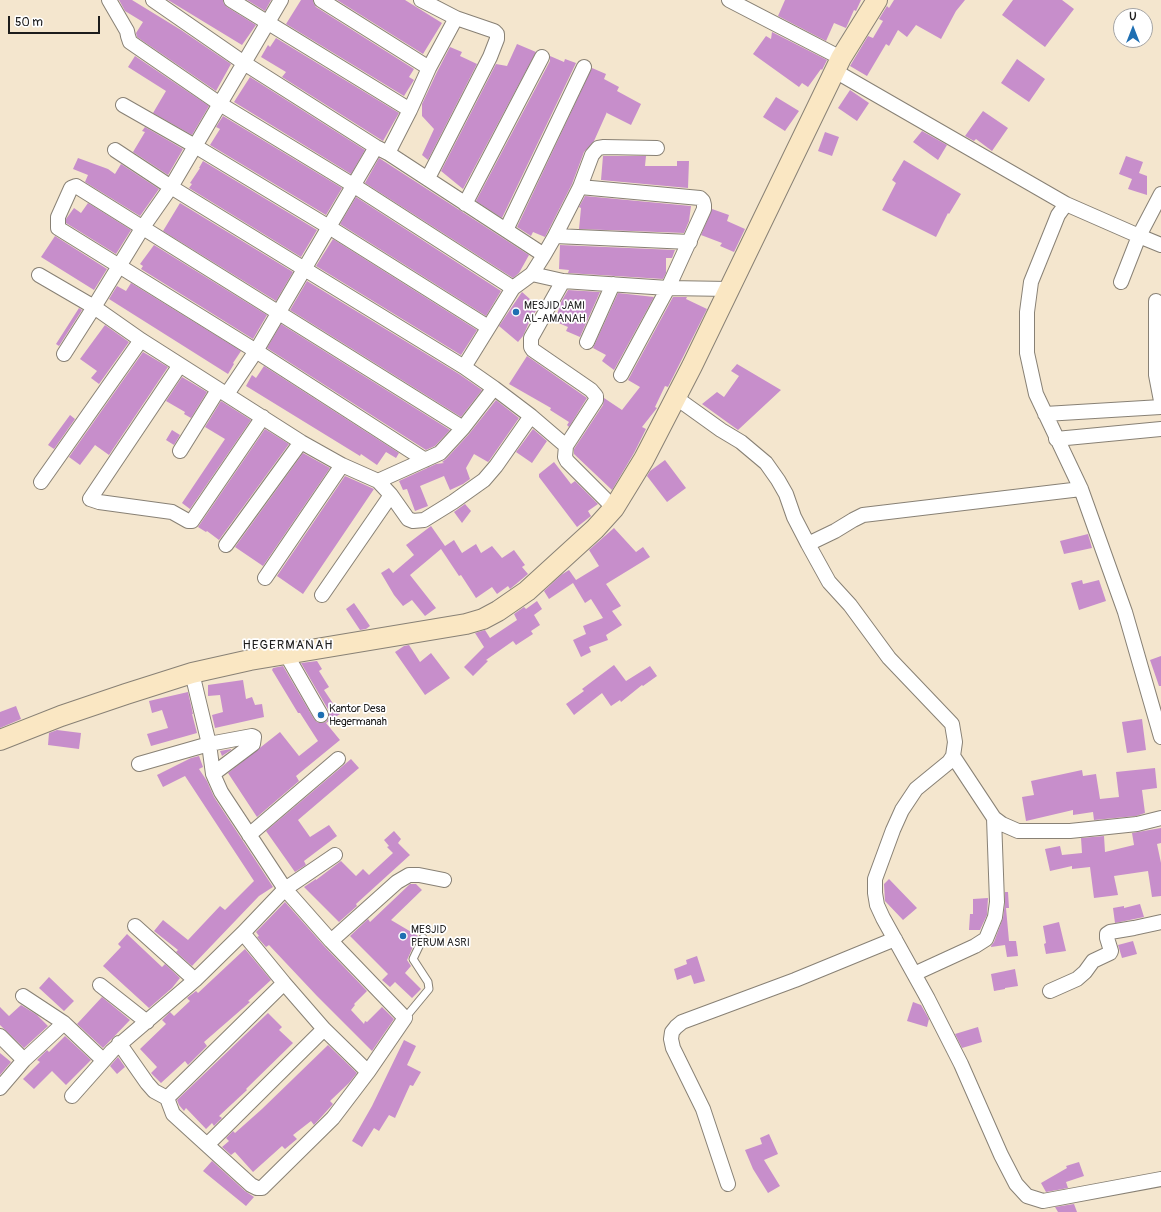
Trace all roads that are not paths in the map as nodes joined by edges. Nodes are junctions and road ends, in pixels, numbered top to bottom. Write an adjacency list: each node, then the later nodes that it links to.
1 (109, 0): 16 (street)
2 (153, 0): 12 (street)
3 (231, 0): 10 (street)
4 (281, 0): 10 (street)
5 (321, 0): 15 (street)
6 (421, 0): 9 (street)
7 (729, 0): 13 (street)
8 (877, 0): 13 (street)
9 (456, 18): 15 (street); 23 (street)
10 (268, 23): 12 (street); 18 (street)
11 (542, 57): 28 (street)
12 (244, 63): 16 (street); 22 (street)
13 (838, 65): 29 (street); 47 (street)
14 (584, 67): 32 (street)
15 (429, 68): 18 (street)
16 (220, 104): 19 (street); 24 (street)
17 (123, 105): 19 (street)
18 (410, 110): 22 (street)
19 (195, 146): 25 (street); 31 (street)
20 (657, 148): 26 (street)
21 (115, 150): 25 (street)
22 (382, 150): 23 (street); 24 (street)
23 (428, 178): 28 (street)
24 (353, 185): 31 (street); 45 (street)
25 (171, 187): 30 (street); 39 (street)
26 (580, 187): 33 (street); 35 (street)
27 (1161, 194): 34 (street)
28 (465, 204): 32 (street)
29 (1066, 204): 34 (street); 65 (street)
30 (143, 227): 38 (street); 38 (street); 50 (street)
31 (329, 227): 39 (street); 51 (street)
32 (506, 230): 37 (street)
33 (555, 236): 35 (street); 37 (street)
34 (1139, 236): 36 (street); 43 (street)
35 (690, 242): 46 (street)
36 (1161, 245)
37 (544, 255): 40 (street)
38 (119, 267): 49 (street); 54 (street)
39 (304, 269): 50 (street); 57 (street)
40 (532, 274): 42 (street); 45 (street)
41 (39, 275): 49 (street)
42 (563, 281): 44 (street); 72 (street)
43 (1121, 282)
44 (613, 284): 46 (street); 53 (street)
45 (513, 288): 51 (street)
46 (668, 288): 47 (street); 58 (street)
47 (729, 289): 62 (street)
48 (1156, 301): 59 (street)
49 (94, 307): 52 (street); 55 (street)
50 (278, 313): 54 (street); 68 (street)
51 (488, 327): 57 (street)
52 (141, 340): 56 (street); 76 (street)
53 (587, 342)
54 (256, 352): 61 (street); 74 (street)
55 (64, 354)
56 (180, 365): 61 (street); 67 (street)
57 (464, 367): 60 (street)
58 (621, 375)
59 (1158, 375): 63 (street)
60 (494, 388): 66 (street); 68 (street)
61 (222, 392): 67 (street); 73 (street)
62 (675, 398): 80 (street); 81 (street)
63 (1161, 401)
64 (1161, 407): 65 (street)
65 (1046, 414): 70 (street)
66 (531, 416): 72 (street); 79 (street)
67 (263, 417): 71 (street)
68 (463, 428): 74 (street)
69 (1161, 429): 70 (street)
70 (1056, 439): 78 (street)
71 (301, 442): 75 (street); 82 (street)
72 (566, 446): 80 (street)
73 (180, 451)
74 (425, 460): 77 (street)
75 (342, 465): 77 (street); 83 (street)
76 (41, 482)
77 (378, 482): 79 (street)
78 (1081, 489): 81 (street); 88 (street)
79 (391, 495): 84 (street)
80 (614, 508): 85 (street)
81 (808, 544): 91 (street)
82 (226, 545)
83 (265, 578)
84 (322, 595)
85 (286, 654): 86 (street); 87 (street)
86 (192, 673): 89 (street); 90 (street)
87 (321, 715)
88 (1161, 737)
89 (0, 740)
90 (209, 744): 93 (street); 94 (street); 94 (street)
91 (953, 756): 95 (street); 105 (street)
92 (338, 759): 97 (street)
93 (139, 764)
94 (213, 774): 97 (street)
95 (994, 818): 96 (street); 107 (street)
96 (1161, 818)
97 (249, 835): 100 (street)
98 (335, 855): 100 (street)
99 (444, 880): 106 (street)
100 (285, 889): 103 (street); 106 (street)
101 (1161, 922): 111 (street)
102 (135, 926): 108 (street)
103 (243, 933): 108 (street); 109 (street)
104 (423, 938): 113 (lane)
105 (895, 939): 107 (street); 127 (street)
106 (331, 941): 113 (street)
107 (914, 974): 126 (street)
108 (195, 980): 114 (street)
109 (284, 983): 116 (street); 124 (street)
110 (100, 985): 114 (street)
111 (1050, 991)
112 (23, 996): 115 (street)
113 (405, 1018): 121 (street)
114 (147, 1022): 118 (street)
115 (64, 1023): 119 (street); 120 (street)
116 (324, 1029): 121 (street); 125 (street)
117 (0, 1036): 119 (street)
118 (119, 1043): 120 (street); 124 (street)
119 (24, 1060): 122 (street)
120 (103, 1060): 123 (street)
121 (368, 1072): 125 (street)
122 (0, 1088)
123 (72, 1096)
124 (167, 1098): 125 (street)
125 (207, 1145)
126 (1161, 1179)
127 (728, 1184)

